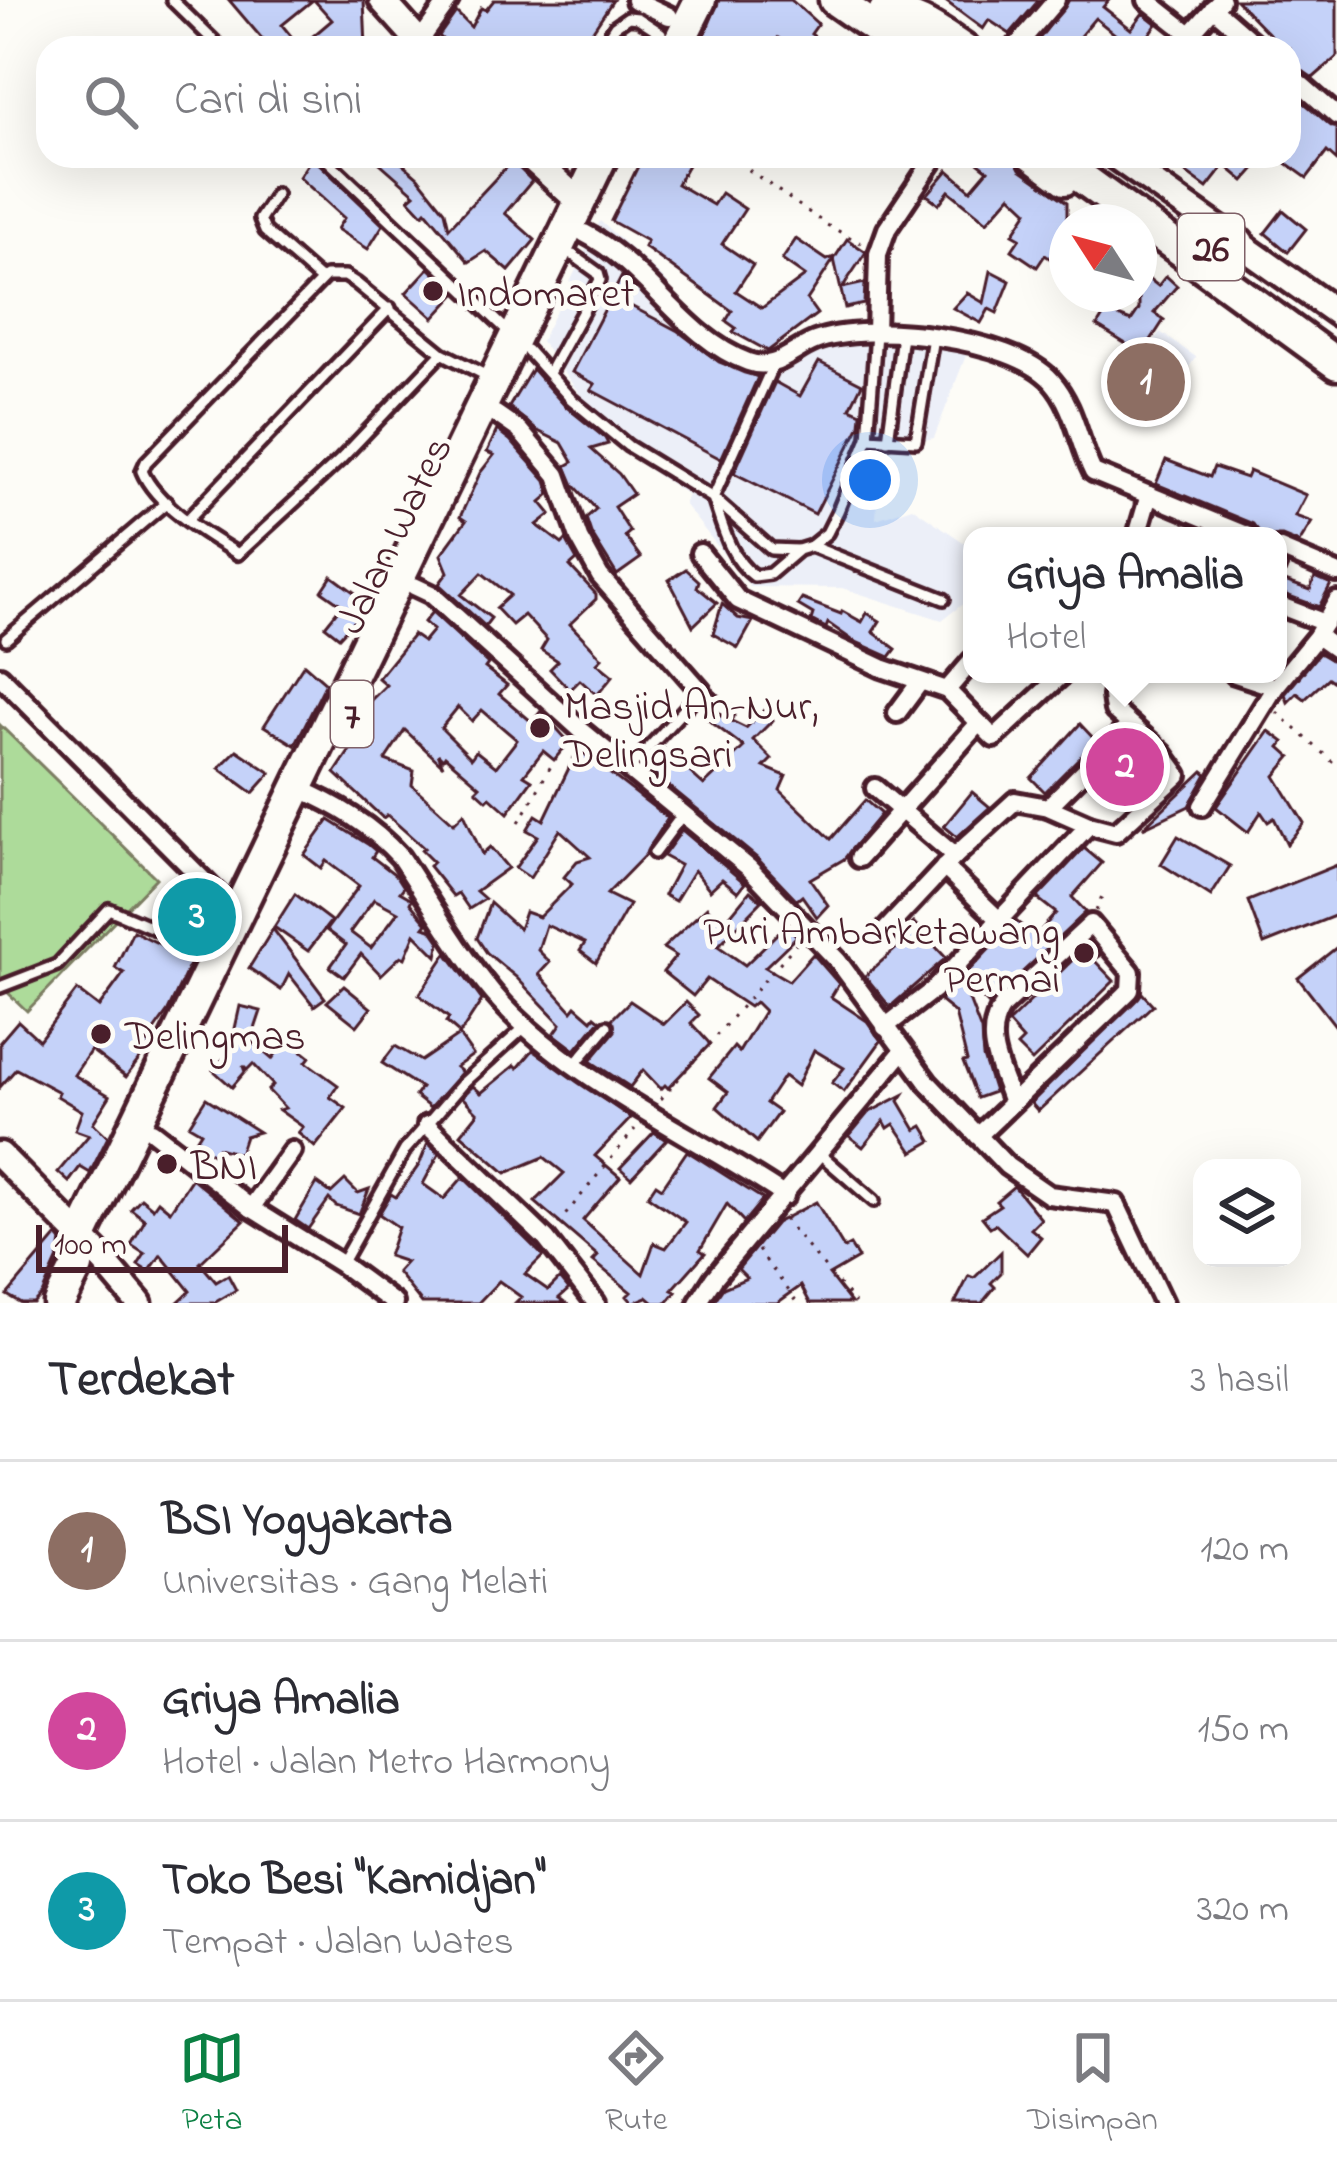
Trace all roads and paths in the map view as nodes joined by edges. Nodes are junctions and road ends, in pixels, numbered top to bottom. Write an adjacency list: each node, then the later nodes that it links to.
1 (172, 0): 12 (lane)
2 (382, 0): 13 (street)
3 (449, 0): 14 (street)
4 (635, 0): 11 (street)
5 (700, 0): 11 (highway)
6 (836, 0): 16 (highway)
7 (1056, 0): 19 (street)
8 (1147, 0): 20 (street)
9 (877, 4): 17 (highway); 18 (street)
10 (1217, 4): 21 (street); 22 (street)
11 (667, 29): 15 (lane)
12 (209, 36)
13 (414, 36)
14 (427, 36)
15 (609, 36)
16 (887, 36)
17 (919, 36)
18 (949, 36)
19 (1025, 36)
20 (1179, 36)
21 (1188, 36)
22 (1248, 36)
23 (1301, 84): 24 (street)
24 (1337, 116)
25 (336, 168): 50 (lane)
26 (538, 168): 38 (street)
27 (598, 168): 38 (highway, Jalan Wates / 7)
28 (615, 168): 38 (highway, Jalan Wates / 7)
29 (746, 168): 42 (path)
30 (928, 168): 42 (street)
31 (1048, 168): 36 (street)
32 (1066, 168): 37 (highway, 26)
33 (1103, 168): 41 (highway, 26)
34 (1130, 168): 41 (street)
35 (276, 194): 43 (lane)
36 (1102, 204)
37 (1109, 204)
38 (579, 230): 50 (highway, Jalan Wates / 7); 50 (highway, Jalan Wates / 7); 52 (street); 54 (lane)
39 (1157, 241): 53 (highway, 26)
40 (1157, 243): 56 (street)
41 (1232, 250): 45 (street); 49 (highway, 26)
42 (878, 254): 46 (street)
43 (321, 280): 44 (lane); 62 (lane)
44 (390, 308): 51 (lane); 63 (lane)
45 (1337, 313)
46 (876, 333): 47 (street); 52 (street); 58 (lane)
47 (902, 335): 48 (street); 59 (lane)
48 (933, 337): 59 (lane); 60 (street)
49 (1337, 338)
50 (521, 344): 54 (lane); 55 (highway, Jalan Wates / 7); 57 (highway, Jalan Wates / 7)
51 (442, 353): 55 (lane); 63 (lane)
52 (773, 364): 61 (lane)
53 (1337, 364)
54 (549, 374): 61 (lane)
55 (496, 380): 97 (highway, Jalan Wates / 7)
56 (1337, 380)
57 (496, 414): 71 (highway, Jalan Wates / 7); 87 (street)
58 (868, 438): 59 (lane); 66 (lane)
59 (888, 440)
60 (1149, 495): 64 (street); 65 (street)
61 (713, 498): 67 (lane); 67 (lane)
62 (167, 502): 63 (lane); 76 (lane)
63 (188, 518)
64 (1140, 527)
65 (1226, 527)
66 (812, 546): 67 (lane); 72 (lane)
67 (798, 550)
68 (1287, 552): 70 (street)
69 (700, 553): 81 (street)
70 (1337, 573)
71 (414, 586): 93 (street); 97 (highway, Jalan Wates / 7)
72 (944, 599)
73 (1337, 601): 75 (street)
74 (1287, 610): 75 (street)
75 (1321, 630): 77 (street); 79 (street)
76 (6, 639)
77 (1337, 650)
78 (963, 672): 86 (street)
79 (1287, 674)
80 (0, 676): 107 (street)
81 (920, 682): 86 (street); 90 (street)
82 (1054, 683): 91 (street)
83 (1116, 683): 92 (street)
84 (1250, 683): 88 (street)
85 (1280, 683): 88 (street)
86 (947, 690): 91 (street)
87 (701, 691): 89 (lane); 95 (lane)
88 (1271, 695): 94 (path); 98 (street)
89 (728, 712)
90 (897, 713)
91 (978, 724): 100 (street)
92 (1130, 725): 99 (street); 103 (street)
93 (582, 730): 95 (street); 102 (path)
94 (1335, 764)
95 (629, 769): 101 (street)
96 (875, 788): 100 (street)
97 (306, 791): 107 (highway, Jalan Wates / 7); 113 (street); 121 (highway, Jalan Wates / 7)
98 (1202, 806)
99 (1048, 807): 103 (street); 106 (street)
100 (905, 810): 105 (street); 106 (street)
101 (683, 814): 104 (lane); 109 (street)
102 (519, 822)
103 (1089, 825): 108 (street)
104 (654, 853)
105 (859, 858)
106 (950, 861): 108 (street); 110 (street)
107 (237, 914): 111 (highway, Jalan Wates / 7)
108 (998, 920): 115 (street)
109 (808, 931): 115 (street); 119 (path)
110 (883, 933)
111 (217, 955): 112 (lane); 131 (highway, Jalan Wates / 7)
112 (0, 987)
113 (526, 1026): 117 (street); 120 (lane)
114 (607, 1026): 117 (lane)
115 (885, 1027): 116 (street)
116 (903, 1051): 122 (street); 124 (street)
117 (575, 1064): 119 (street)
118 (1012, 1103): 118 (street); 122 (street)
119 (650, 1112): 127 (street); 129 (path)
120 (428, 1125): 129 (street); 132 (lane)
121 (152, 1131): 128 (street); 131 (highway, Jalan Wates / 7)
122 (978, 1136): 140 (street)
123 (292, 1150): 128 (street)
124 (820, 1154): 126 (lane); 127 (street)
125 (0, 1155): 131 (street)
126 (874, 1201)
127 (780, 1203): 130 (street); 139 (path)
128 (251, 1208): 132 (street)
129 (546, 1239): 136 (street)
130 (749, 1240): 137 (street); 138 (path)
131 (84, 1252): 133 (highway, Jalan Wates / 7); 134 (street)
132 (341, 1264): 135 (street)
133 (59, 1303)
134 (139, 1303)
135 (394, 1303)
136 (596, 1303)
137 (698, 1303)
138 (798, 1303)
139 (855, 1303)
140 (1163, 1303)

